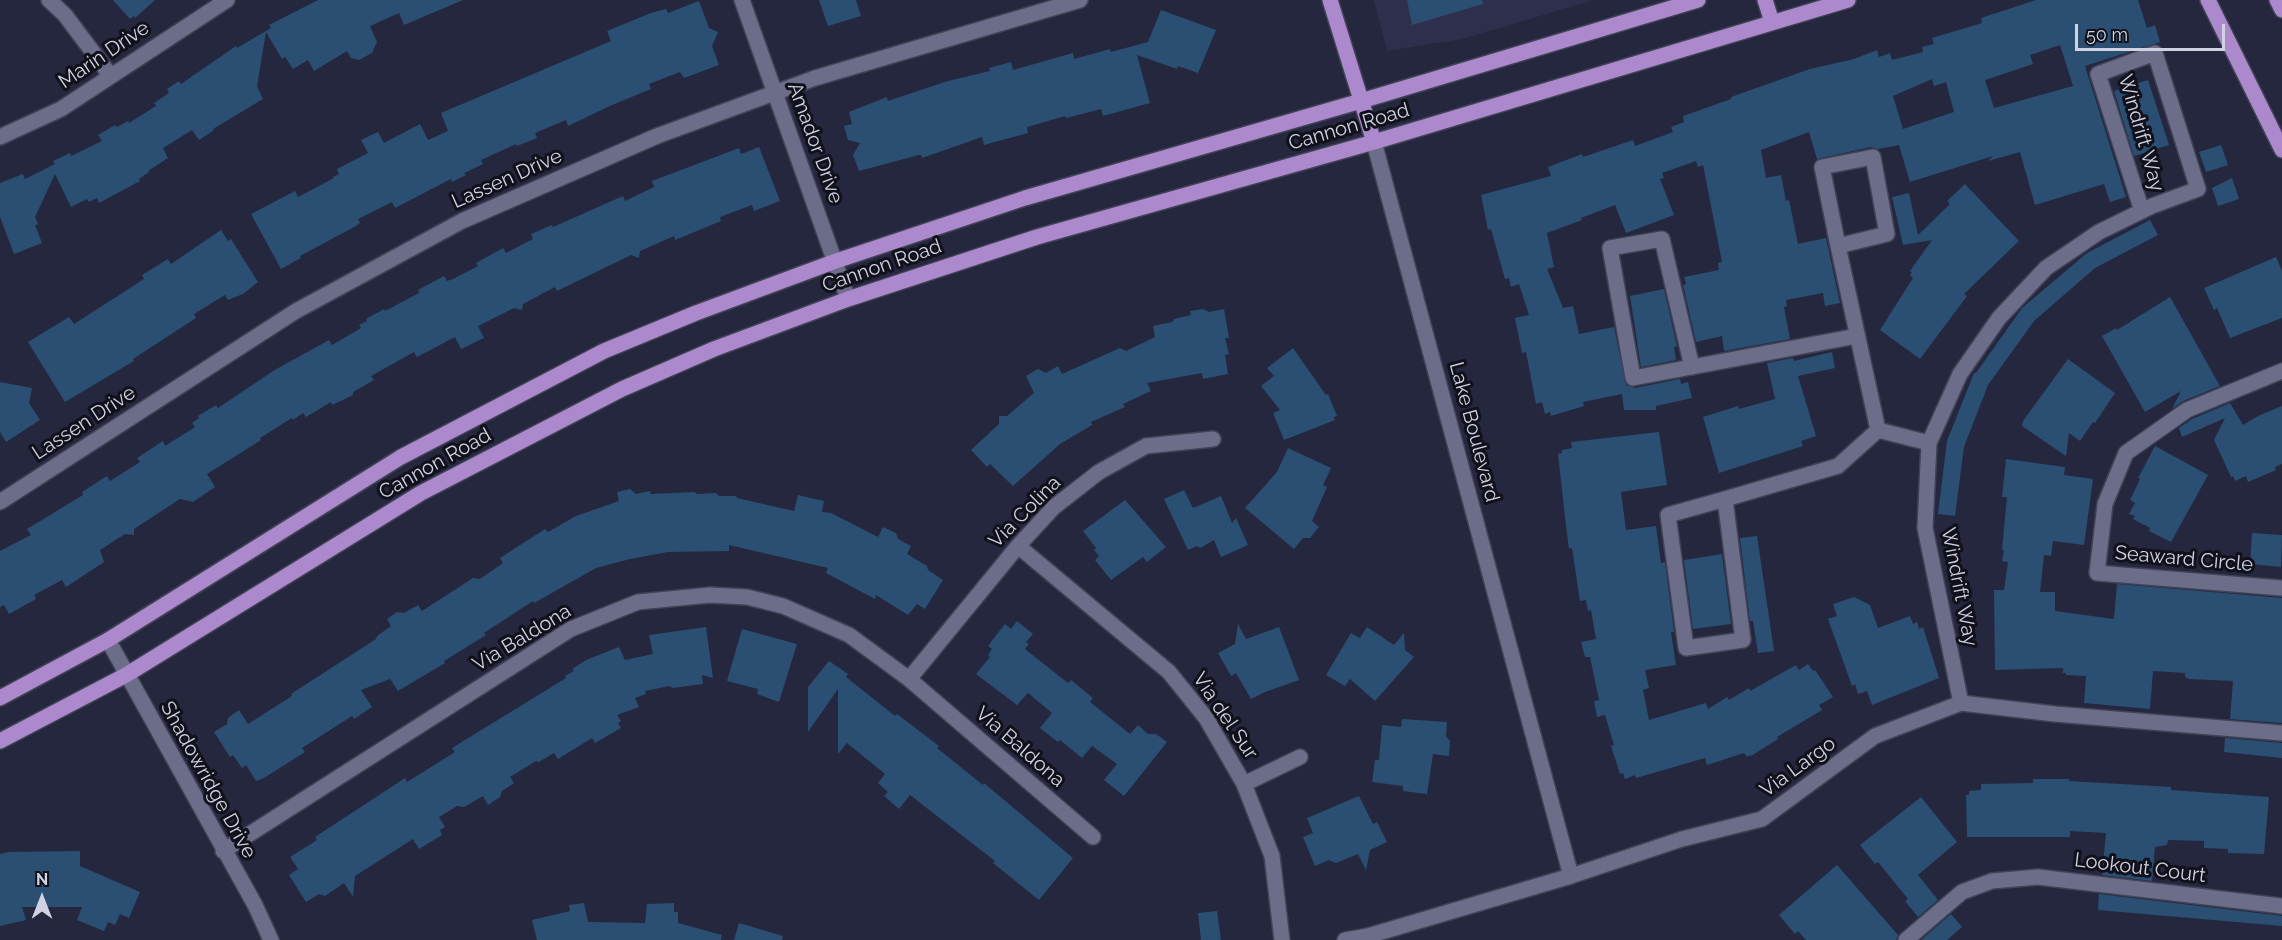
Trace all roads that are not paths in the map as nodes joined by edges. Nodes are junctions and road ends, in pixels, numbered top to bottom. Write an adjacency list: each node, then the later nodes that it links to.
1 (49, 0): 13 (street)
2 (227, 0): 13 (street, Marin Drive)
3 (742, 0): 14 (street, Amador Drive)
4 (1080, 0): 14 (street, Lassen Drive)
5 (1330, 0): 15 (main road, Lake Boulevard)
6 (1698, 0): 15 (main road, Cannon Road)
7 (1765, 0): 12 (main road)
8 (1848, 0): 12 (main road, Cannon Road)
9 (2208, 0): 18 (main road)
10 (2277, 0): 11 (main road)
11 (2282, 10)
12 (1772, 22): 17 (main road, Cannon Road)
13 (110, 75): 16 (street, Marin Drive)
14 (774, 94): 21 (street, Amador Drive); 30 (street, Lassen Drive)
15 (1361, 101): 17 (main road, Lake Boulevard); 21 (main road, Cannon Road)
16 (0, 137)
17 (1374, 142): 22 (main road, Cannon Road); 44 (street, Lake Boulevard)
18 (2282, 150)
19 (2142, 211): 19 (street, Windrift Way); 28 (street, Windrift Way)
20 (1838, 246): 20 (street); 23 (street)
21 (836, 261): 22 (street, Amador Drive); 33 (main road, Cannon Road)
22 (848, 299): 34 (main road, Cannon Road)
23 (1857, 336): 24 (street); 26 (street)
24 (1692, 367): 24 (street)
25 (2282, 371): 32 (street, Seaward Circle)
26 (1878, 430): 28 (street); 29 (street)
27 (1213, 439): 31 (street, Via Colina)
28 (1929, 443): 37 (street, Windrift Way)
29 (1725, 499): 29 (street)
30 (0, 502)
31 (1018, 546): 35 (street, Via Colina); 41 (street, Via del Sur)
32 (2282, 588)
33 (108, 640): 34 (street, Shadowridge Drive); 36 (main road, Cannon Road)
34 (126, 675): 39 (main road, Cannon Road); 43 (street, Shadowridge Drive)
35 (909, 679): 42 (street, Via Baldona); 43 (street, Via Baldona)
36 (0, 698)
37 (1961, 703): 38 (street, Via Largo); 44 (street, Via Largo)
38 (2282, 732)
39 (0, 741)
40 (1300, 757): 41 (street)
41 (1244, 784): 47 (street, Via del Sur)
42 (1092, 837)
43 (223, 851): 46 (street, Shadowridge Drive)
44 (1571, 876): 48 (street, Via Largo)
45 (2282, 906): 49 (street, Lookout Court)
46 (271, 940)
47 (1282, 940)
48 (1345, 940)
49 (1906, 940)

